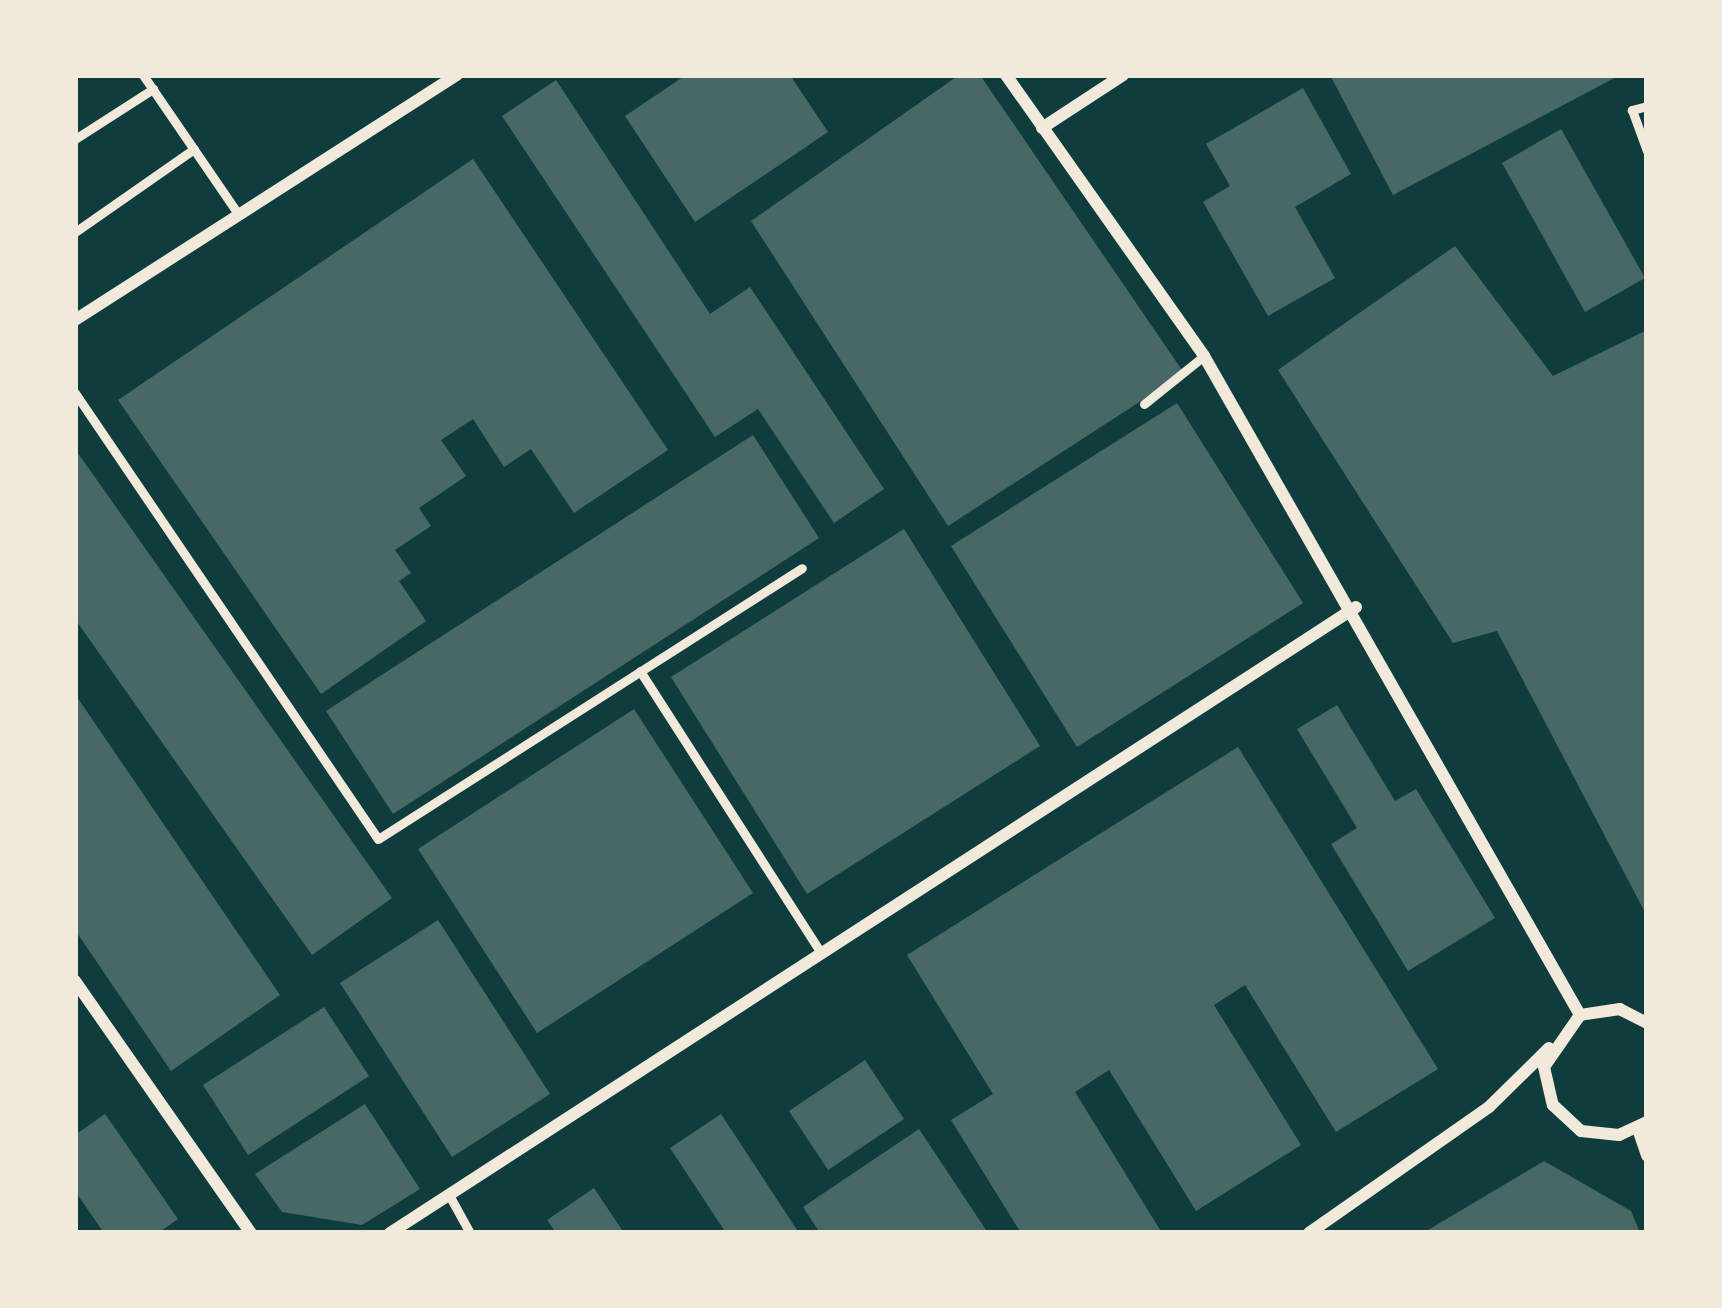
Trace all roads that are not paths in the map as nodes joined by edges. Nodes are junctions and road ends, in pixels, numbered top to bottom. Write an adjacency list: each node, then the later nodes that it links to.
1 (143, 75): 5 (lane)
2 (458, 75): 11 (street)
3 (1006, 75): 7 (street)
4 (1123, 75): 7 (street)
5 (153, 89): 8 (lane); 9 (lane)
6 (1647, 106): 10 (lane)
7 (1042, 128): 14 (street)
8 (75, 140)
9 (194, 148): 11 (lane); 12 (lane)
10 (1647, 151)
11 (239, 214): 13 (street)
12 (75, 232)
13 (75, 320)
14 (1204, 356): 16 (lane); 18 (street)
15 (75, 393): 19 (lane)
16 (1144, 404)
17 (802, 568): 19 (lane)
18 (1357, 607): 20 (street); 22 (street)
19 (640, 671): 20 (lane)
20 (821, 953): 27 (street)
21 (75, 981): 28 (street)
22 (1580, 1015): 23 (street); 24 (street)
23 (1647, 1023)
24 (1549, 1048): 25 (street); 31 (street)
25 (1642, 1126): 26 (street)
26 (1647, 1155)
27 (449, 1195): 29 (street); 30 (lane)
28 (251, 1233)
29 (390, 1233)
30 (470, 1233)
31 (1309, 1233)

